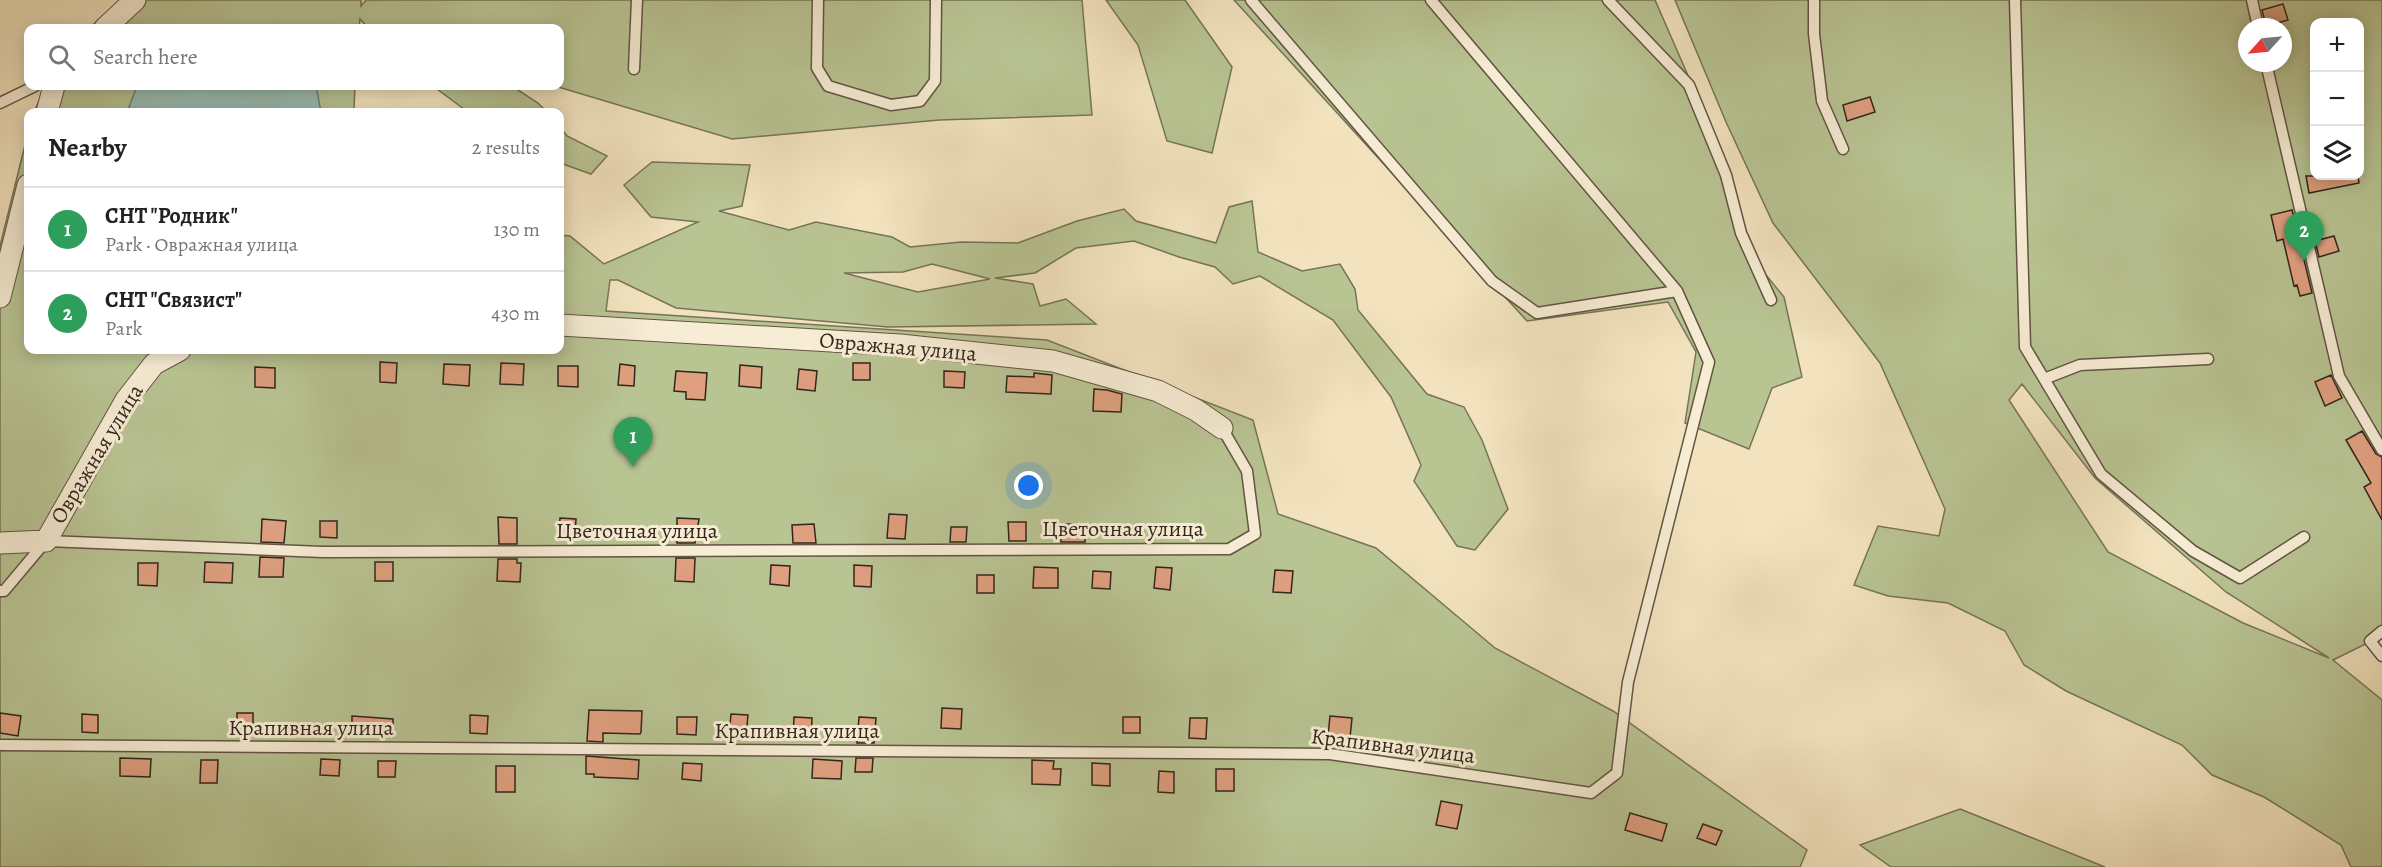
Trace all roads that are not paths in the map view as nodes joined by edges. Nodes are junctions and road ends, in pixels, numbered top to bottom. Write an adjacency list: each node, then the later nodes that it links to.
1 (135, 0): 12 (street)
2 (637, 0): 13 (lane)
3 (818, 0): 4 (lane)
4 (936, 0)
5 (1251, 0): 21 (lane)
6 (1431, 0): 21 (lane)
7 (1608, 0): 23 (lane)
8 (1814, 0): 19 (lane)
9 (2015, 0): 27 (lane)
10 (2252, 0): 11 (lane)
11 (2256, 18)
12 (109, 24)
13 (634, 69)
14 (2268, 72): 29 (lane)
15 (26, 90): 17 (lane)
16 (53, 90): 18 (street)
17 (0, 103)
18 (48, 108)
19 (1843, 149)
20 (24, 201): 22 (street)
21 (1677, 291): 36 (lane, Крапивная улица)
22 (0, 297)
23 (1771, 300)
24 (564, 325): 28 (street, Овражная улица)
25 (173, 354): 31 (street, Овражная улица)
26 (2208, 359): 27 (lane)
27 (2044, 379): 30 (lane)
28 (1222, 428): 31 (lane, Цветочная улица)
29 (2382, 450)
30 (2304, 537)
31 (46, 541): 32 (street); 33 (lane)
32 (0, 543)
33 (0, 591)
34 (2382, 631): 35 (lane)
35 (2382, 656)
36 (0, 745)

